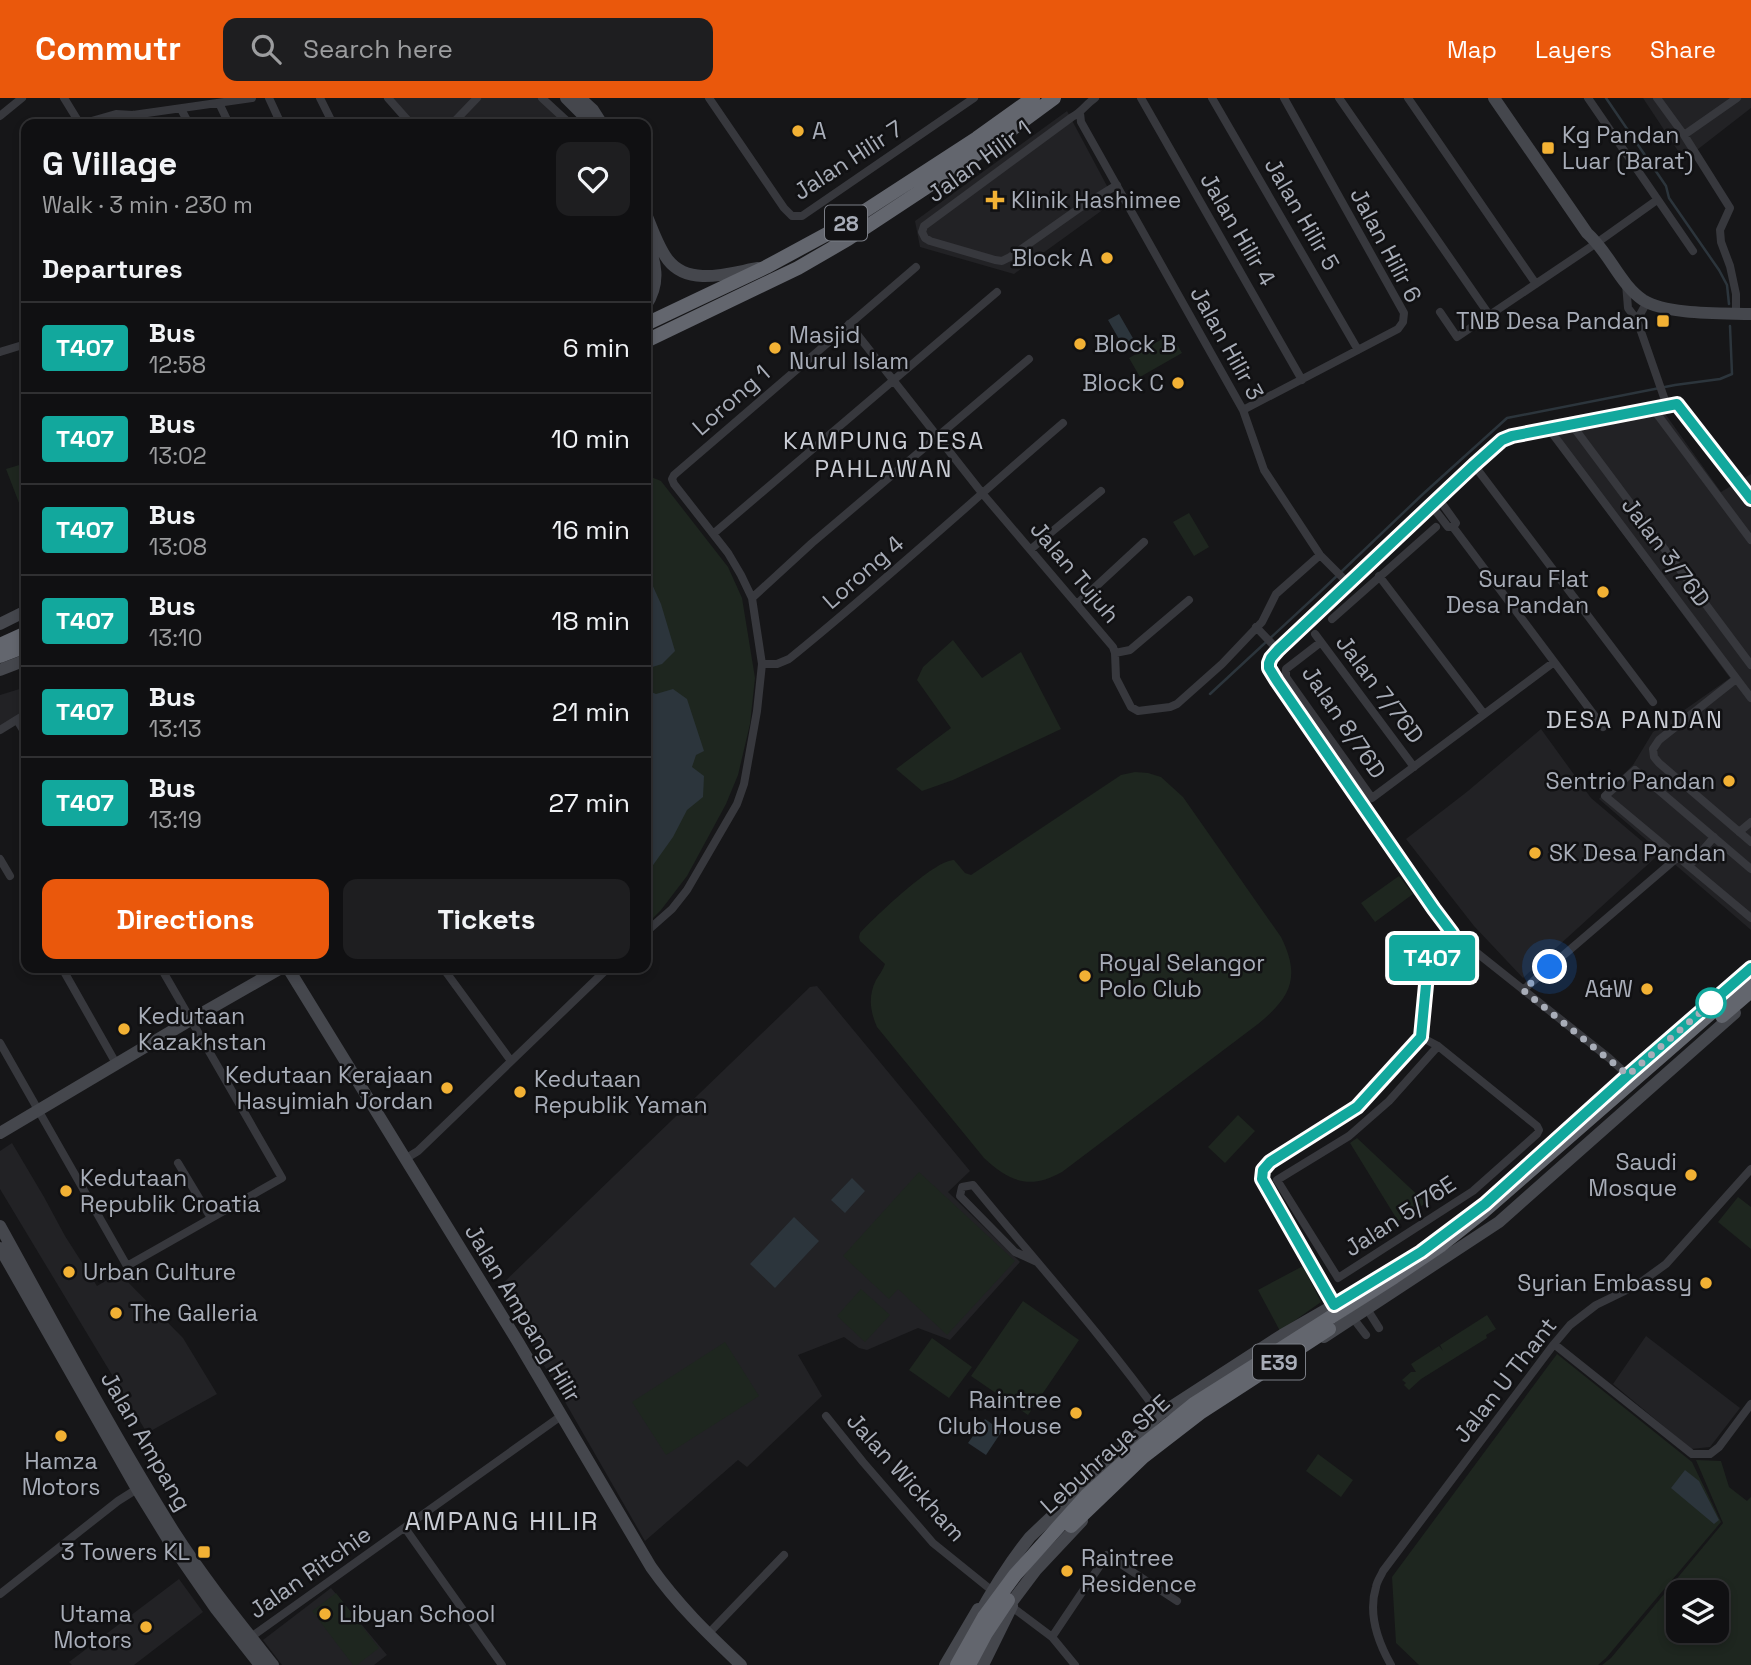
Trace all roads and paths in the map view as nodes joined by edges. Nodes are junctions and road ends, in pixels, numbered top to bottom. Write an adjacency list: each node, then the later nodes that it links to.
1 (22, 98): 30 (street)
2 (64, 98): 31 (street)
3 (252, 98): 25 (street)
4 (269, 98): 37 (street)
5 (320, 98): 38 (street)
6 (387, 98): 39 (street)
7 (477, 98): 40 (street)
8 (542, 98): 41 (street)
9 (566, 98): 42 (street)
10 (580, 98): 43 (street)
11 (709, 98): 12 (street, Jalan Hilir 7)
12 (974, 98)
13 (1054, 98): 26 (highway, 28)
14 (1095, 98): 28 (street, Jalan Hilir 1)
15 (1141, 98): 71 (street, Jalan Hilir 4)
16 (1212, 98): 67 (street, Jalan Hilir 5)
17 (1284, 98): 67 (street, Jalan Hilir 6)
18 (1339, 98): 61 (street)
19 (1408, 98): 53 (street)
20 (1494, 98): 48 (street)
21 (1504, 98): 48 (street)
22 (1588, 98): 46 (street)
23 (1657, 98): 44 (street)
24 (1737, 98): 44 (street)
25 (219, 103): 27 (street); 36 (street)
26 (1037, 103): 51 (highway, 28); 65 (highway, 28)
27 (181, 109): 29 (street); 35 (street)
28 (1080, 113): 45 (street, Jalan Hilir 3); 45 (street, Jalan Hilir 1)
29 (133, 115): 32 (street); 33 (street); 34 (street)
30 (0, 116)
31 (78, 119)
32 (98, 119)
33 (126, 119)
34 (135, 119)
35 (186, 119)
36 (227, 119)
37 (279, 119)
38 (330, 119)
39 (407, 119)
40 (457, 119)
41 (565, 119)
42 (588, 119)
43 (593, 119)
44 (1684, 135): 59 (street)
45 (1117, 185): 73 (street, Jalan Hilir 3)
46 (1657, 200): 48 (street); 50 (street)
47 (651, 225): 51 (street)
48 (1598, 242): 53 (street); 54 (street)
49 (651, 250): 56 (street)
50 (1693, 251)
51 (766, 267): 63 (highway, 28)
52 (916, 267): 64 (street, Lorong 1)
53 (1536, 284): 61 (street)
54 (1626, 284): 57 (street); 62 (street)
55 (997, 292): 70 (street)
56 (651, 296)
57 (1647, 302): 59 (street); 62 (street)
58 (1440, 312): 61 (street)
59 (1736, 314): 60 (street)
60 (1751, 314)
61 (1490, 316)
62 (1637, 320): 72 (street)
63 (651, 322)
64 (849, 324): 70 (street, Jalan Tujuh); 87 (street, Lorong 1)
65 (651, 339)
66 (21, 346): 68 (street)
67 (1358, 350): 71 (street, Jalan Hilir 6)
68 (0, 352)
69 (1029, 359): 78 (street)
70 (894, 380): 78 (street, Jalan Tujuh); 87 (street)
71 (1302, 380): 73 (street, Jalan Hilir 6)
72 (1667, 406): 74 (street); 81 (street)
73 (1243, 410): 91 (street, Jalan Hilir 3)
74 (1654, 410): 76 (street); 88 (street)
75 (1063, 423): 83 (street, Lorong 4)
76 (1572, 425): 77 (street); 112 (street)
77 (1549, 429): 79 (street); 114 (street, Jalan 3/76D)
78 (937, 436): 83 (street, Jalan Tujuh); 94 (street)
79 (1474, 465): 85 (street); 116 (street)
80 (1751, 481): 81 (street)
81 (1742, 487): 84 (street)
82 (1101, 491): 90 (street)
83 (982, 493): 90 (street, Jalan Tujuh); 111 (street, Lorong 4)
84 (1751, 499)
85 (1434, 501): 93 (street); 110 (street)
86 (1436, 527): 92 (street)
87 (712, 534): 94 (street)
88 (1751, 540)
89 (1143, 542): 96 (street)
90 (1031, 549): 96 (street, Jalan Tujuh)
91 (1320, 555): 93 (street, Jalan Hilir 3); 100 (street)
92 (1379, 576): 98 (street); 117 (street)
93 (1345, 580): 106 (street)
94 (752, 598): 111 (street)
95 (1189, 600): 107 (street)
96 (1077, 604): 107 (street, Jalan Tujuh)
97 (21, 614): 99 (street)
98 (1332, 619)
99 (0, 624)
100 (1259, 630): 106 (street); 107 (street, Jalan Tujuh)
101 (1315, 634): 103 (street, Jalan 7/76D)
102 (21, 635): 104 (highway)
103 (1321, 642): 123 (street, Jalan 7/76D); 123 (street, Jalan 8/76D)
104 (0, 645)
105 (21, 648): 108 (highway)
106 (1278, 650): 135 (street)
107 (1115, 653)
108 (0, 656)
109 (21, 662): 113 (street)
110 (1554, 662): 117 (street); 121 (street)
111 (762, 664): 134 (street)
112 (1751, 665)
113 (0, 670)
114 (1736, 678): 115 (street, Jalan 3/76D); 125 (street)
115 (1751, 698)
116 (1653, 702)
117 (1484, 714): 123 (street)
118 (21, 717): 119 (street)
119 (17, 720): 120 (street); 122 (street)
120 (21, 727)
121 (1603, 727)
122 (0, 730)
123 (1414, 766)
124 (1751, 822): 125 (street)
125 (1739, 832): 127 (street)
126 (1714, 837): 128 (street); 130 (street); 131 (street)
127 (1751, 842)
128 (1678, 857): 130 (street); 144 (street)
129 (0, 859): 132 (street)
130 (1689, 866): 133 (street)
131 (1751, 869)
132 (10, 876)
133 (1751, 918)
134 (651, 928)
135 (1452, 933): 144 (street); 148 (street)
136 (1751, 968): 154 (street)
137 (65, 973): 153 (street)
138 (164, 973): 147 (street)
139 (272, 973): 147 (street)
140 (291, 973): 158 (street, Jalan Ampang Hilir)
141 (447, 973): 152 (street)
142 (602, 973): 152 (street)
143 (1751, 980): 154 (street); 191 (highway, Lebuhraya SPE / E39, bridge)
144 (1523, 990): 154 (street)
145 (1751, 991): 192 (highway, Lebuhraya SPE / E39, bridge)
146 (1751, 999): 151 (street)
147 (192, 1019): 153 (street); 161 (street)
148 (1421, 1037): 150 (street); 165 (street)
149 (0, 1043): 155 (street)
150 (1438, 1046): 150 (street, Jalan 5/76E)
151 (1685, 1058): 154 (street); 156 (street)
152 (511, 1061): 158 (street)
153 (117, 1065): 155 (street)
154 (1635, 1081): 156 (street); 165 (street)
155 (39, 1110): 157 (street); 161 (street)
156 (1612, 1122): 166 (street)
157 (0, 1133)
158 (405, 1158): 173 (street, Jalan Ampang Hilir)
159 (178, 1163): 161 (street)
160 (1751, 1169): 170 (street, Jalan U Thant)
161 (211, 1219)
162 (0, 1226): 184 (street, Jalan Ampang)
163 (0, 1248): 176 (street, Jalan Ampang)
164 (1035, 1261): 164 (street); 172 (street)
165 (1334, 1305): 172 (street)
166 (1367, 1308): 167 (street); 168 (street)
167 (1353, 1318): 169 (street); 175 (street)
168 (1379, 1328)
169 (1366, 1335)
170 (1554, 1344): 171 (street); 196 (street, Jalan U Thant)
171 (1751, 1404)
172 (1160, 1414): 175 (street); 179 (street)
173 (561, 1416): 177 (street, Jalan Ritchie); 183 (street, Jalan Ampang Hilir)
174 (826, 1416): 179 (street, Jalan Wickham)
175 (1175, 1436): 182 (street)
176 (137, 1489): 180 (street); 186 (street, Jalan Ampang)
177 (405, 1528): 184 (street, Jalan Ritchie); 188 (street)
178 (784, 1555): 183 (street)
179 (993, 1586): 190 (street); 191 (street, bridge)
180 (0, 1594)
181 (1177, 1601): 185 (street)
182 (1013, 1603): 185 (street); 193 (street, bridge); 194 (street)
183 (708, 1634): 189 (street, Jalan Ampang Hilir)
184 (251, 1637): 187 (street, Jalan Ampang)
185 (1052, 1637): 195 (street)
186 (260, 1665)
187 (273, 1665)
188 (502, 1665)
189 (741, 1665)
190 (945, 1665)
191 (954, 1665)
192 (969, 1665)
193 (975, 1665)
194 (984, 1665)
195 (1075, 1665)
196 (1391, 1665)

